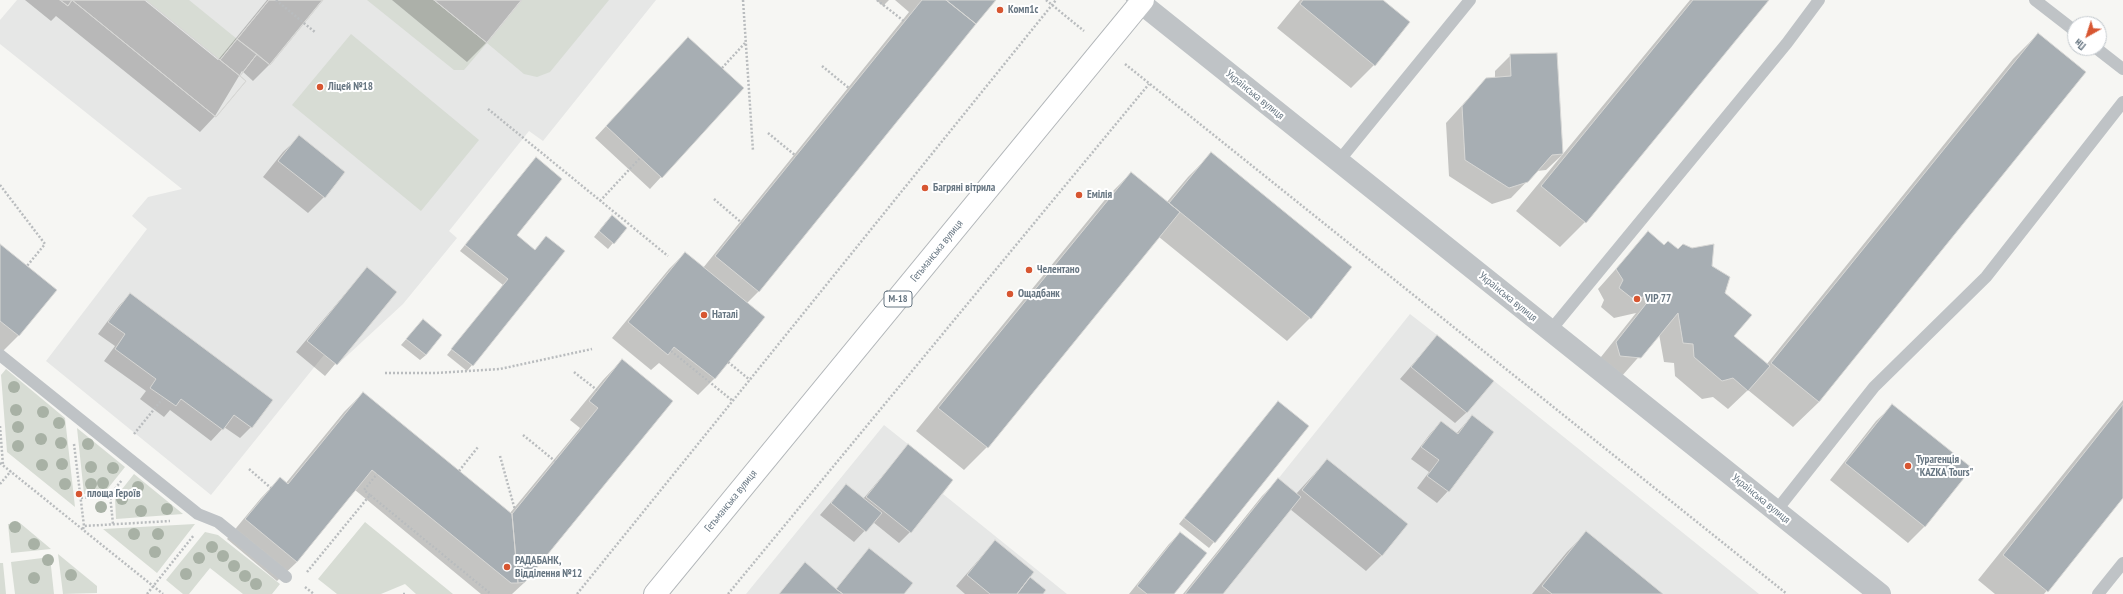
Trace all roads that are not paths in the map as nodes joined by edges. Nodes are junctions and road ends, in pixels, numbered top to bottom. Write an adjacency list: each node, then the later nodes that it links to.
1 (1470, 0): 9 (lane)
2 (1819, 0): 10 (lane)
3 (2035, 0): 5 (lane)
4 (1140, 1): 9 (street, Українська вулиця); 15 (highway, Гетьманська вулиця / М-18)
5 (2067, 25)
6 (2106, 56): 7 (lane)
7 (2123, 69)
8 (2123, 102): 12 (lane)
9 (1338, 162): 10 (street, Українська вулиця)
10 (1550, 331): 12 (street, Українська вулиця)
11 (0, 355): 14 (lane)
12 (1776, 511): 16 (street, Українська вулиця)
13 (2123, 563): 17 (lane)
14 (286, 577)
15 (655, 594)
16 (1880, 594)
17 (2098, 594)

